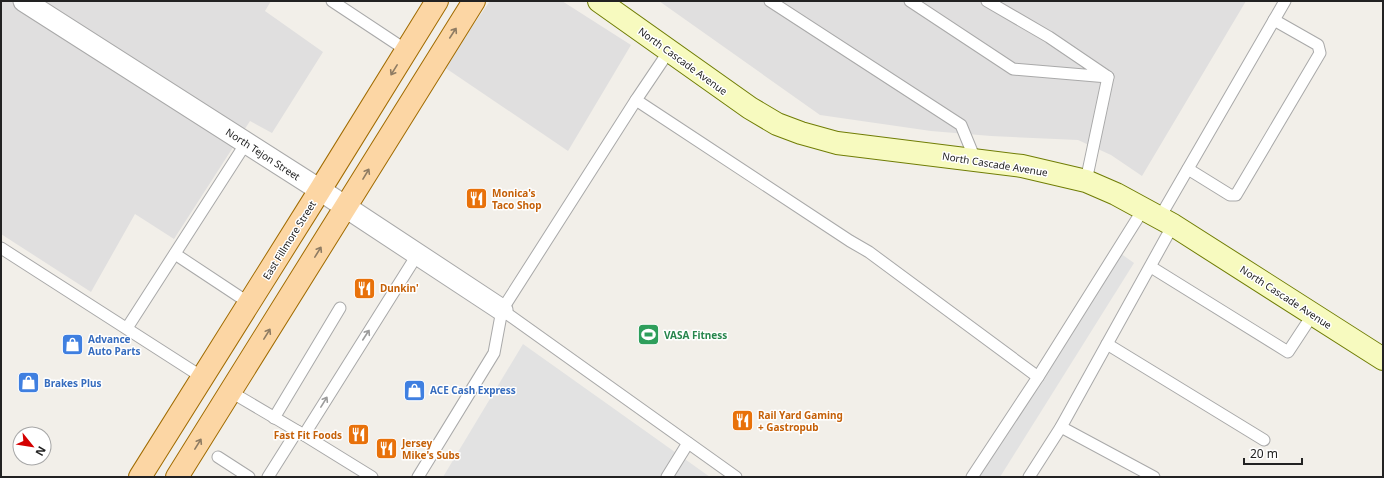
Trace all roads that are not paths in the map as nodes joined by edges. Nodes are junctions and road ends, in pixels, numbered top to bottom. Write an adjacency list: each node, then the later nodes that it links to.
1 (24, 1): 15 (street, North Tejon Street)
2 (332, 1): 11 (lane)
3 (437, 1): 11 (main road, East Fillmore Street)
4 (474, 1): 20 (main road, one-way to 4)
5 (599, 1): 12 (street, North Cascade Avenue)
6 (770, 1): 16 (lane)
7 (910, 1): 13 (lane)
8 (987, 1): 13 (lane)
9 (1285, 1): 10 (lane)
10 (1274, 20): 17 (lane); 17 (lane)
11 (406, 50): 19 (main road, East Fillmore Street, one-way to 19)
12 (669, 51): 14 (lane); 16 (street, North Cascade Avenue)
13 (1108, 77): 18 (lane)
14 (636, 100): 28 (lane); 34 (lane)
15 (246, 144): 19 (street, North Tejon Street); 23 (lane)
16 (975, 159): 18 (street, North Cascade Avenue)
17 (1188, 169): 21 (lane)
18 (1086, 182): 21 (street, North Cascade Avenue)
19 (320, 190): 20 (street, North Tejon Street); 26 (main road, East Fillmore Street)
20 (346, 208): 24 (street, North Tejon Street); 35 (main road, one-way to 20)
21 (1159, 217): 25 (lane); 29 (street, North Cascade Avenue); 34 (lane)
22 (1, 248): 30 (lane)
23 (175, 254): 26 (lane); 30 (lane)
24 (417, 255): 28 (street, North Tejon Street); 38 (lane, one-way to 24)
25 (1151, 267): 29 (lane); 31 (lane)
26 (249, 303): 33 (main road, East Fillmore Street)
27 (340, 308): 36 (lane)
28 (502, 310): 40 (lane); 47 (lane)
29 (1313, 314): 32 (street, North Cascade Avenue)
30 (127, 328): 33 (lane)
31 (1107, 344): 37 (lane); 39 (lane)
32 (1383, 359)
33 (202, 377): 42 (main road, East Fillmore Street)
34 (1038, 377): 50 (lane)
35 (231, 392): 36 (lane); 43 (main road, one-way to 35)
36 (274, 418): 38 (lane)
37 (1061, 427): 51 (lane); 52 (lane)
38 (300, 433): 45 (lane); 46 (lane)
39 (1264, 440)
40 (688, 443): 48 (lane); 49 (lane)
41 (218, 458): 44 (lane)
42 (140, 477)
43 (178, 477)
44 (249, 477)
45 (268, 477)
46 (372, 477)
47 (418, 477)
48 (667, 477)
49 (736, 477)
50 (972, 477)
51 (1028, 477)
52 (1154, 477)

